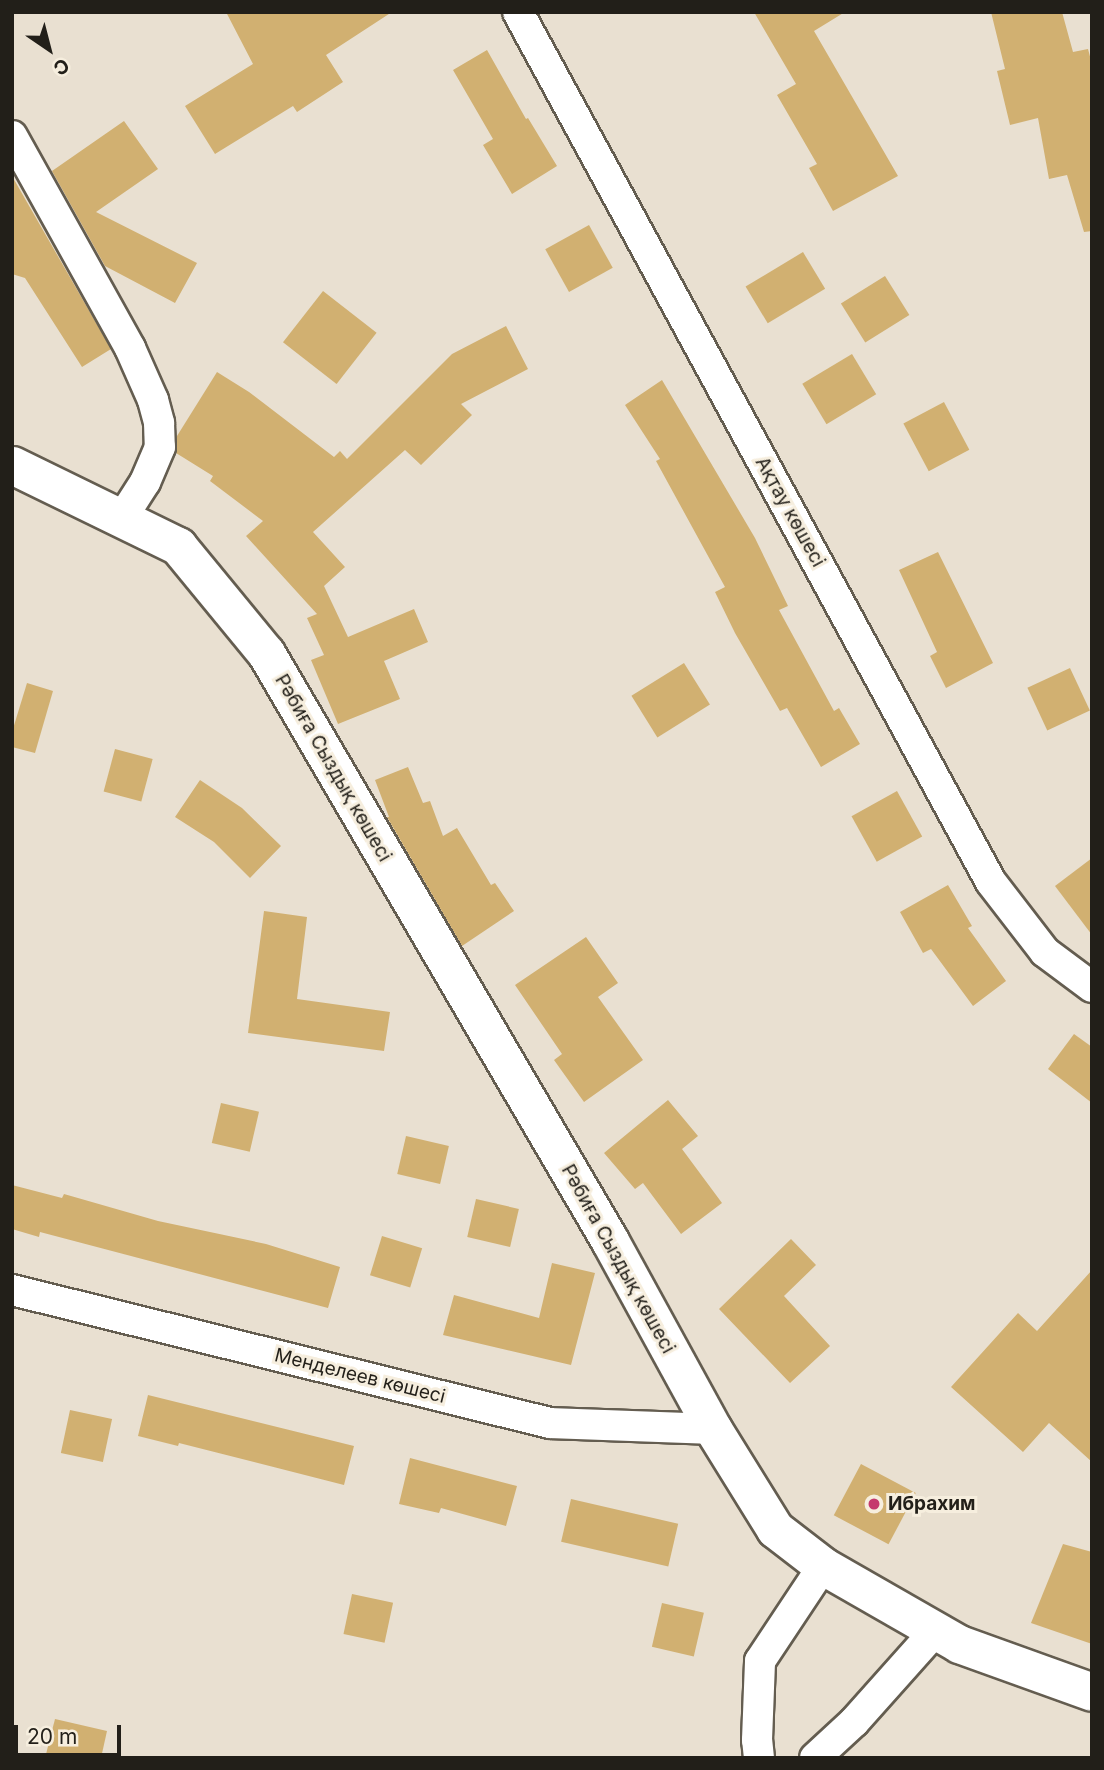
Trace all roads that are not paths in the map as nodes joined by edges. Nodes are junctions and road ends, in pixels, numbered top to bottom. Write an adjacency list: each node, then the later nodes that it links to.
1 (518, 12): 5 (street, Ақтау көшесі)
2 (12, 136): 4 (street)
3 (12, 465): 4 (street, Рәбиға Сыздық көшесі)
4 (122, 518): 7 (street, Рәбиға Сыздық көшесі)
5 (1092, 987)
6 (12, 1290): 7 (street, Менделеев көшесі)
7 (713, 1429): 8 (street, Рәбиға Сыздық көшесі)
8 (823, 1566): 9 (street, Рәбиға Сыздық көшесі); 11 (street)
9 (935, 1631): 10 (street, Рәбиға Сыздық көшесі); 12 (street)
10 (1092, 1692)
11 (759, 1758)
12 (815, 1758)

